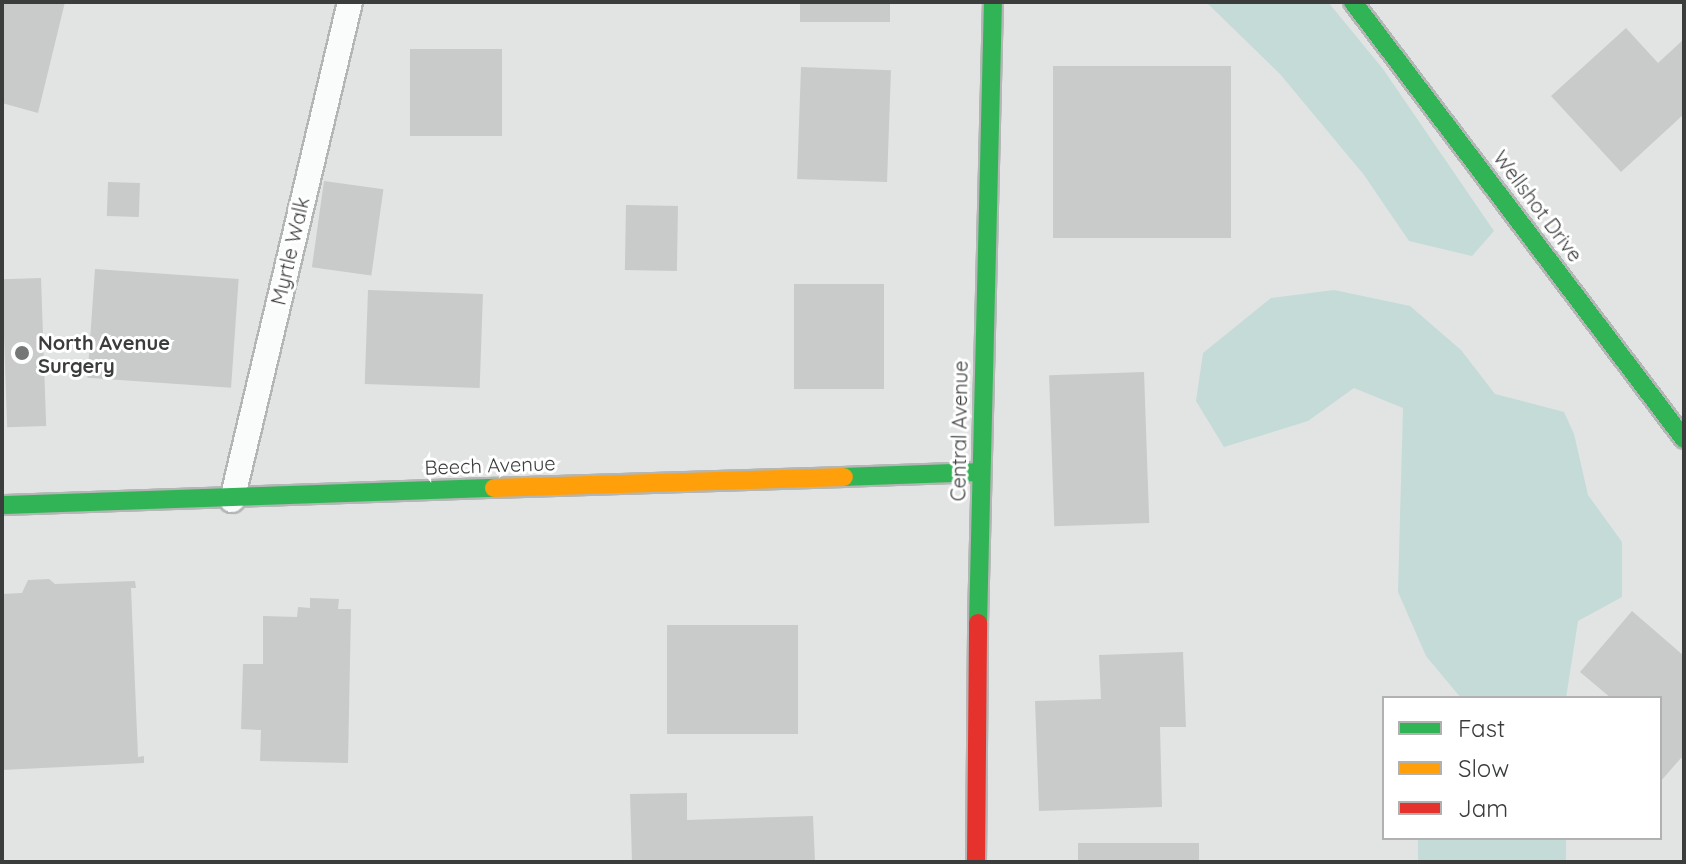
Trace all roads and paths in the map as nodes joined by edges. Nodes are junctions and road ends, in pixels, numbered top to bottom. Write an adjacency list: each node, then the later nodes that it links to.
1 (350, 2): 6 (lane, Myrtle Walk)
2 (993, 2): 5 (street, Central Avenue)
3 (1353, 2): 4 (street, Wellshot Drive)
4 (1684, 439)
5 (979, 472): 6 (street, Beech Avenue); 8 (street, Central Avenue)
6 (232, 500): 7 (street, Beech Avenue)
7 (2, 505)
8 (976, 862)

